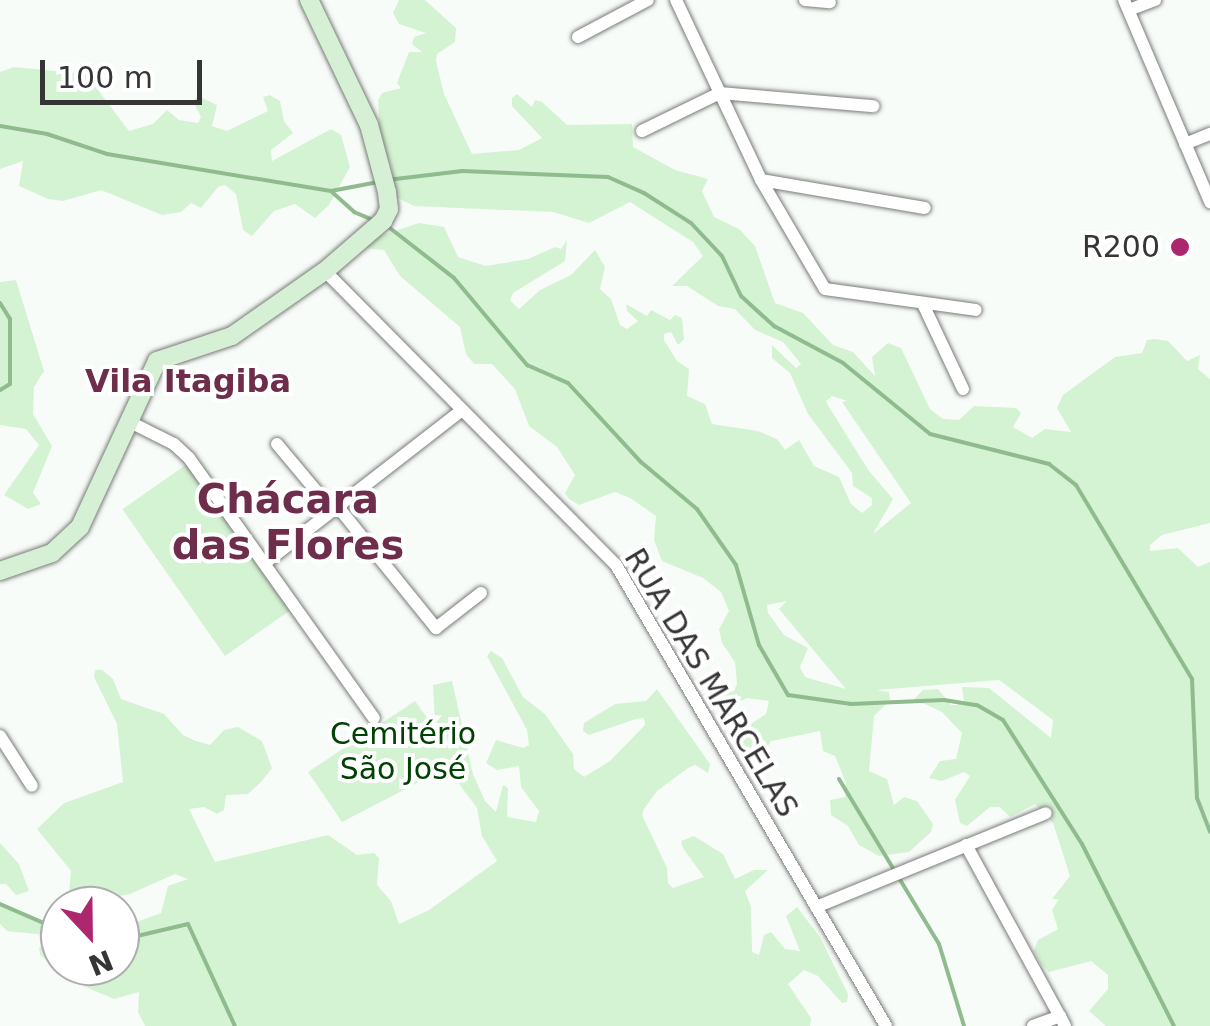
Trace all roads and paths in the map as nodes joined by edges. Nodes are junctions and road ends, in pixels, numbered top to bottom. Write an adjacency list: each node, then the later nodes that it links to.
1 (309, 0): 17 (street)
2 (648, 0): 8 (street)
3 (676, 0): 9 (street)
4 (805, 0): 6 (street)
5 (1155, 0): 7 (street)
6 (830, 2)
7 (1126, 5): 13 (street)
8 (578, 36)
9 (720, 93): 10 (street); 11 (street); 14 (street)
10 (873, 106)
11 (642, 131)
12 (1210, 134): 13 (street)
13 (1185, 144): 15 (street)
14 (760, 180): 16 (street); 18 (street)
15 (1210, 202)
16 (924, 208)
17 (324, 270): 21 (street, RUA DAS MARCELAS); 22 (street)
18 (923, 304): 19 (street); 20 (street)
19 (976, 310)
20 (963, 389)
21 (460, 412): 24 (street); 33 (street, RUA DAS MARCELAS)
22 (132, 422): 25 (street); 26 (street)
23 (278, 444): 24 (street)
24 (335, 509): 25 (street); 27 (street)
25 (265, 563): 28 (street)
26 (0, 570)
27 (481, 594)
28 (374, 718)
29 (0, 736): 30 (street)
30 (32, 786)
31 (1046, 813): 32 (street)
32 (966, 845): 33 (street); 34 (street)
33 (816, 907): 35 (street, RUA DAS MARCELAS)
34 (1062, 1021): 36 (street)
35 (886, 1026)
36 (1033, 1026)

